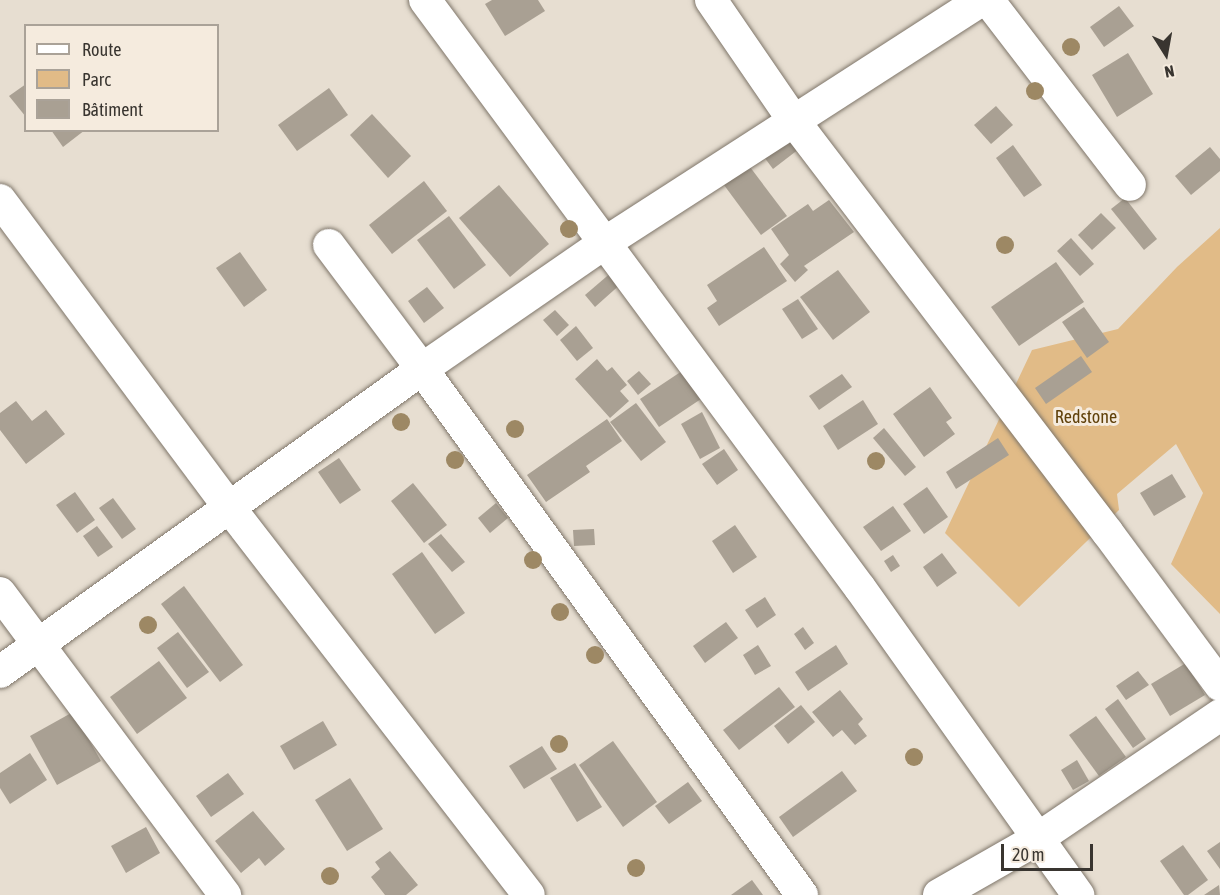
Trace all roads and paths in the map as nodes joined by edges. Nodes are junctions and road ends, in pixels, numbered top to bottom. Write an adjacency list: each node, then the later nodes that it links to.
1 (425, 0): 8 (street)
2 (711, 0): 5 (street)
3 (981, 0): 5 (street)
4 (988, 0): 6 (street)
5 (794, 121): 8 (street); 15 (street)
6 (1130, 184)
7 (0, 200): 11 (street)
8 (603, 244): 10 (street); 17 (street)
9 (328, 245): 10 (street)
10 (422, 369): 11 (street); 20 (street)
11 (229, 507): 13 (street); 19 (street)
12 (0, 592): 13 (street)
13 (38, 644): 14 (street); 18 (street)
14 (0, 672)
15 (1220, 686)
16 (1220, 715): 17 (street)
17 (1037, 839): 21 (street); 22 (street)
18 (225, 895)
19 (529, 895)
20 (802, 895)
21 (939, 895)
22 (1078, 895)

